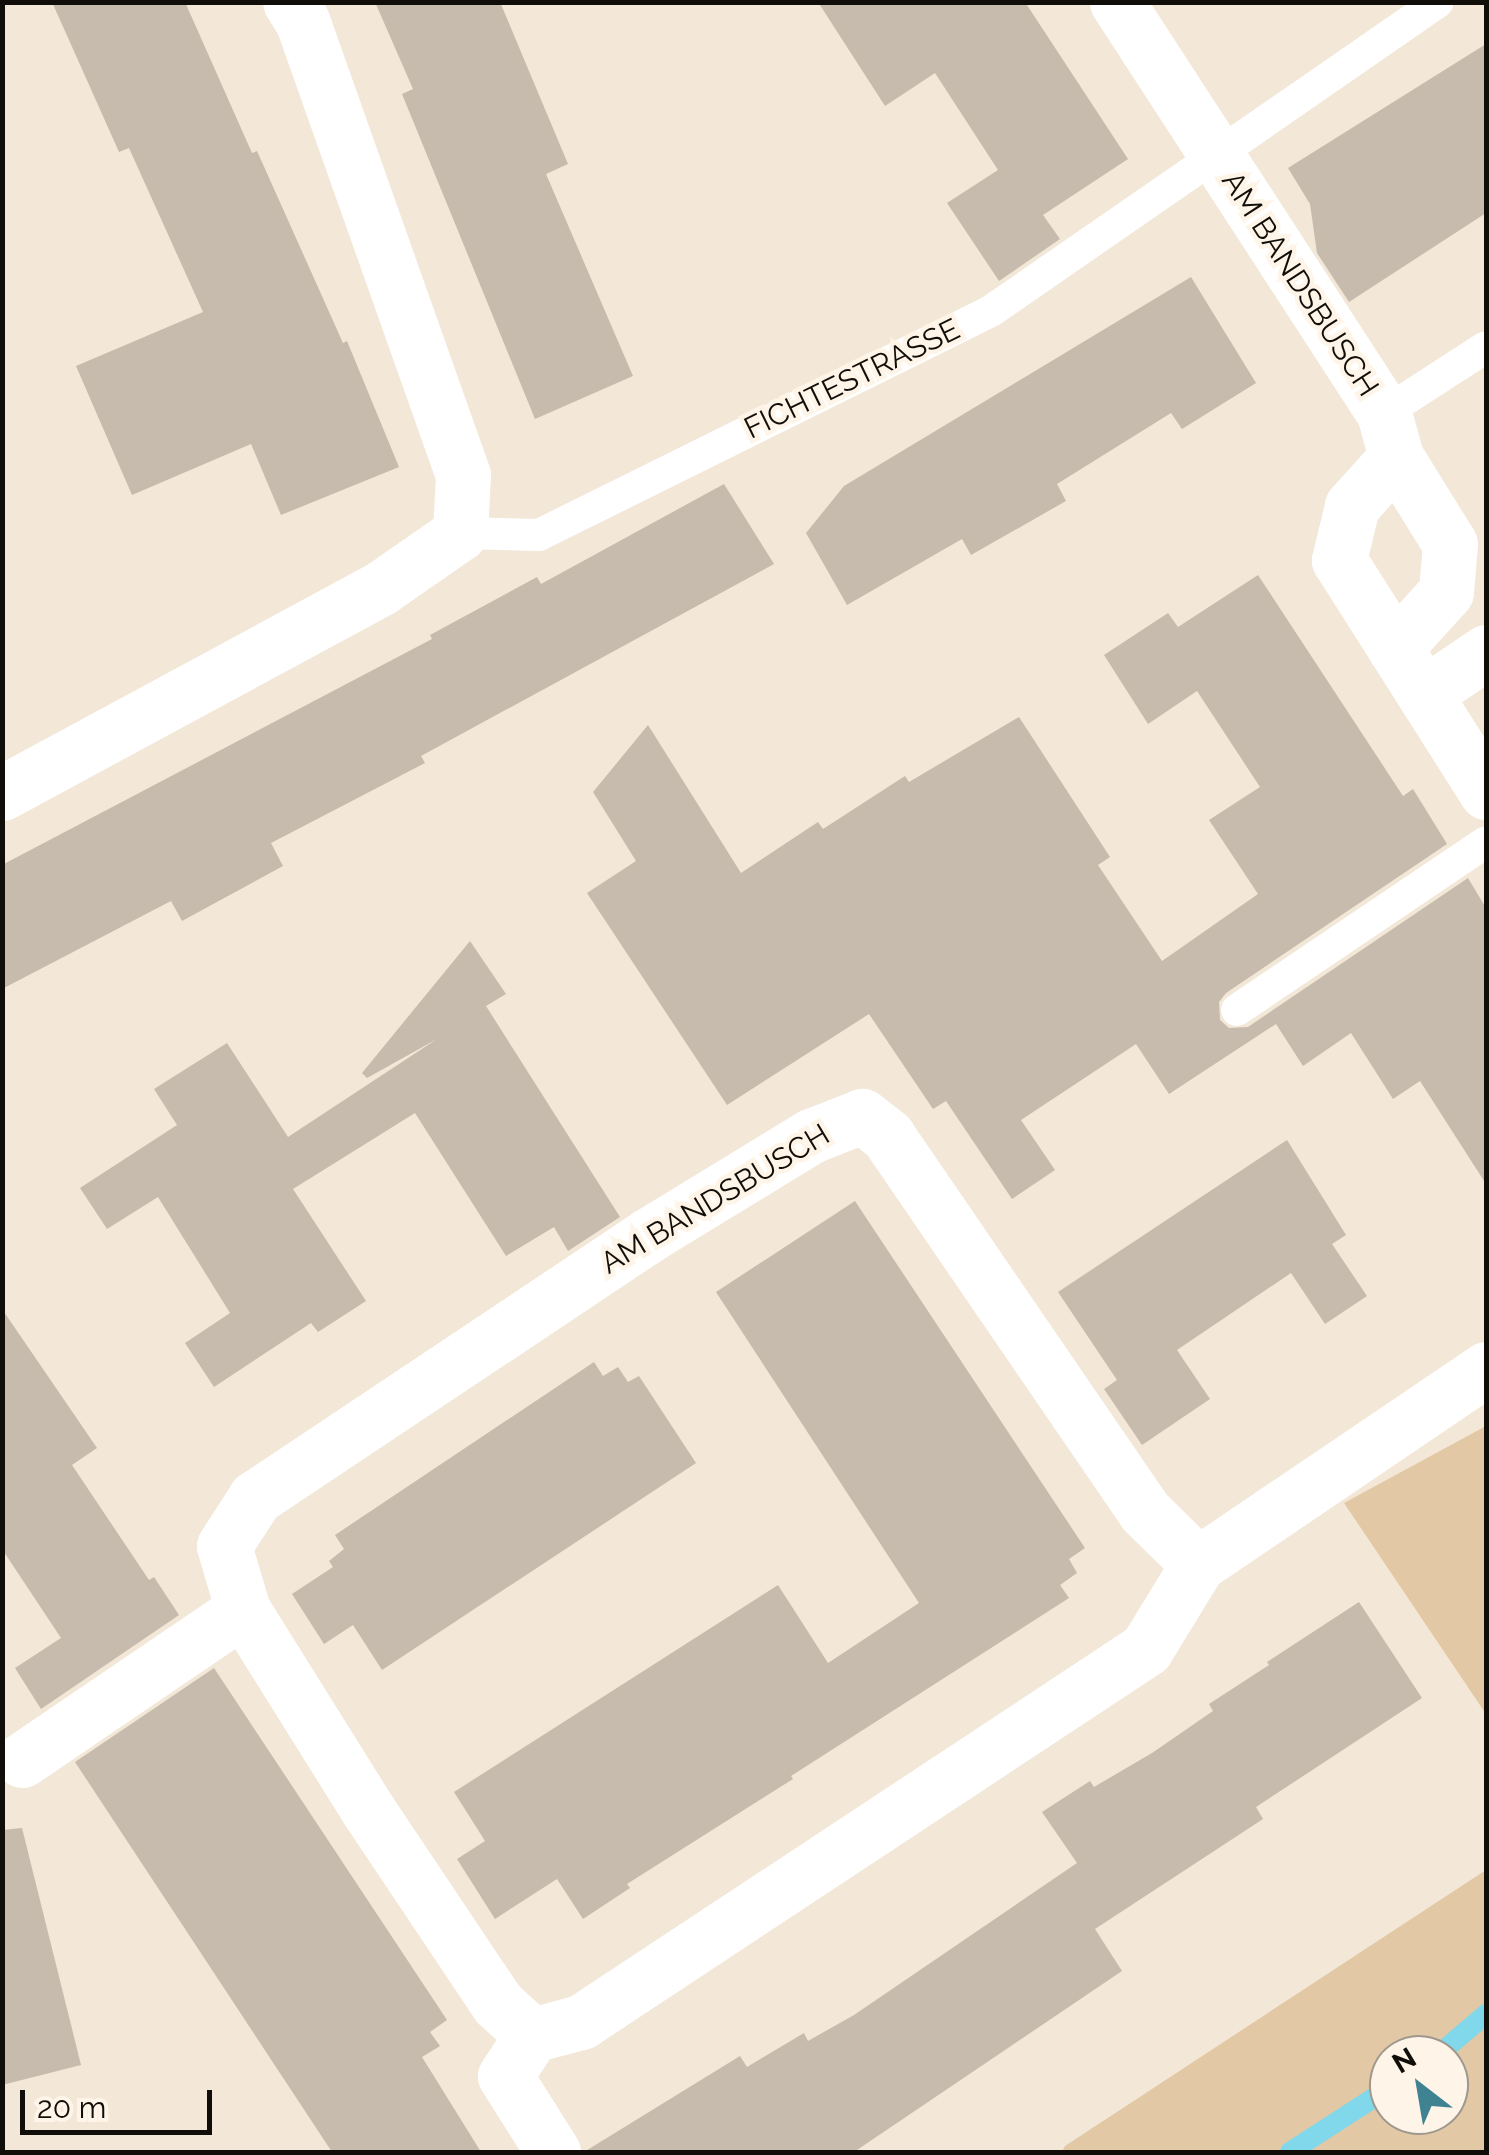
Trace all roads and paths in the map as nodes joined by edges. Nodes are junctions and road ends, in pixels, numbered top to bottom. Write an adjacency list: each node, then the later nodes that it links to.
1 (290, 2): 7 (street)
2 (1117, 2): 4 (street, AM BANDSBUSCH)
3 (1438, 2): 4 (lane, AM BANDSBUSCH)
4 (1216, 154): 6 (street, AM BANDSBUSCH); 7 (lane, FICHTESTRASSE)
5 (1486, 347): 6 (lane, AM BANDSBUSCH)
6 (1390, 435): 8 (street, AM BANDSBUSCH); 8 (street, AM BANDSBUSCH)
7 (460, 533): 11 (street)
8 (1395, 648): 10 (street, AM BANDSBUSCH)
9 (1486, 652): 10 (street)
10 (1424, 694): 12 (street, AM BANDSBUSCH)
11 (2, 792)
12 (1486, 792)
13 (1486, 842): 14 (lane)
14 (1238, 1010)
15 (1486, 1369): 16 (street)
16 (1198, 1564): 17 (street, AM BANDSBUSCH); 19 (street)
17 (242, 1610): 18 (street); 19 (street, AM BANDSBUSCH)
18 (22, 1760)
19 (532, 2035): 20 (street)
20 (554, 2152)

